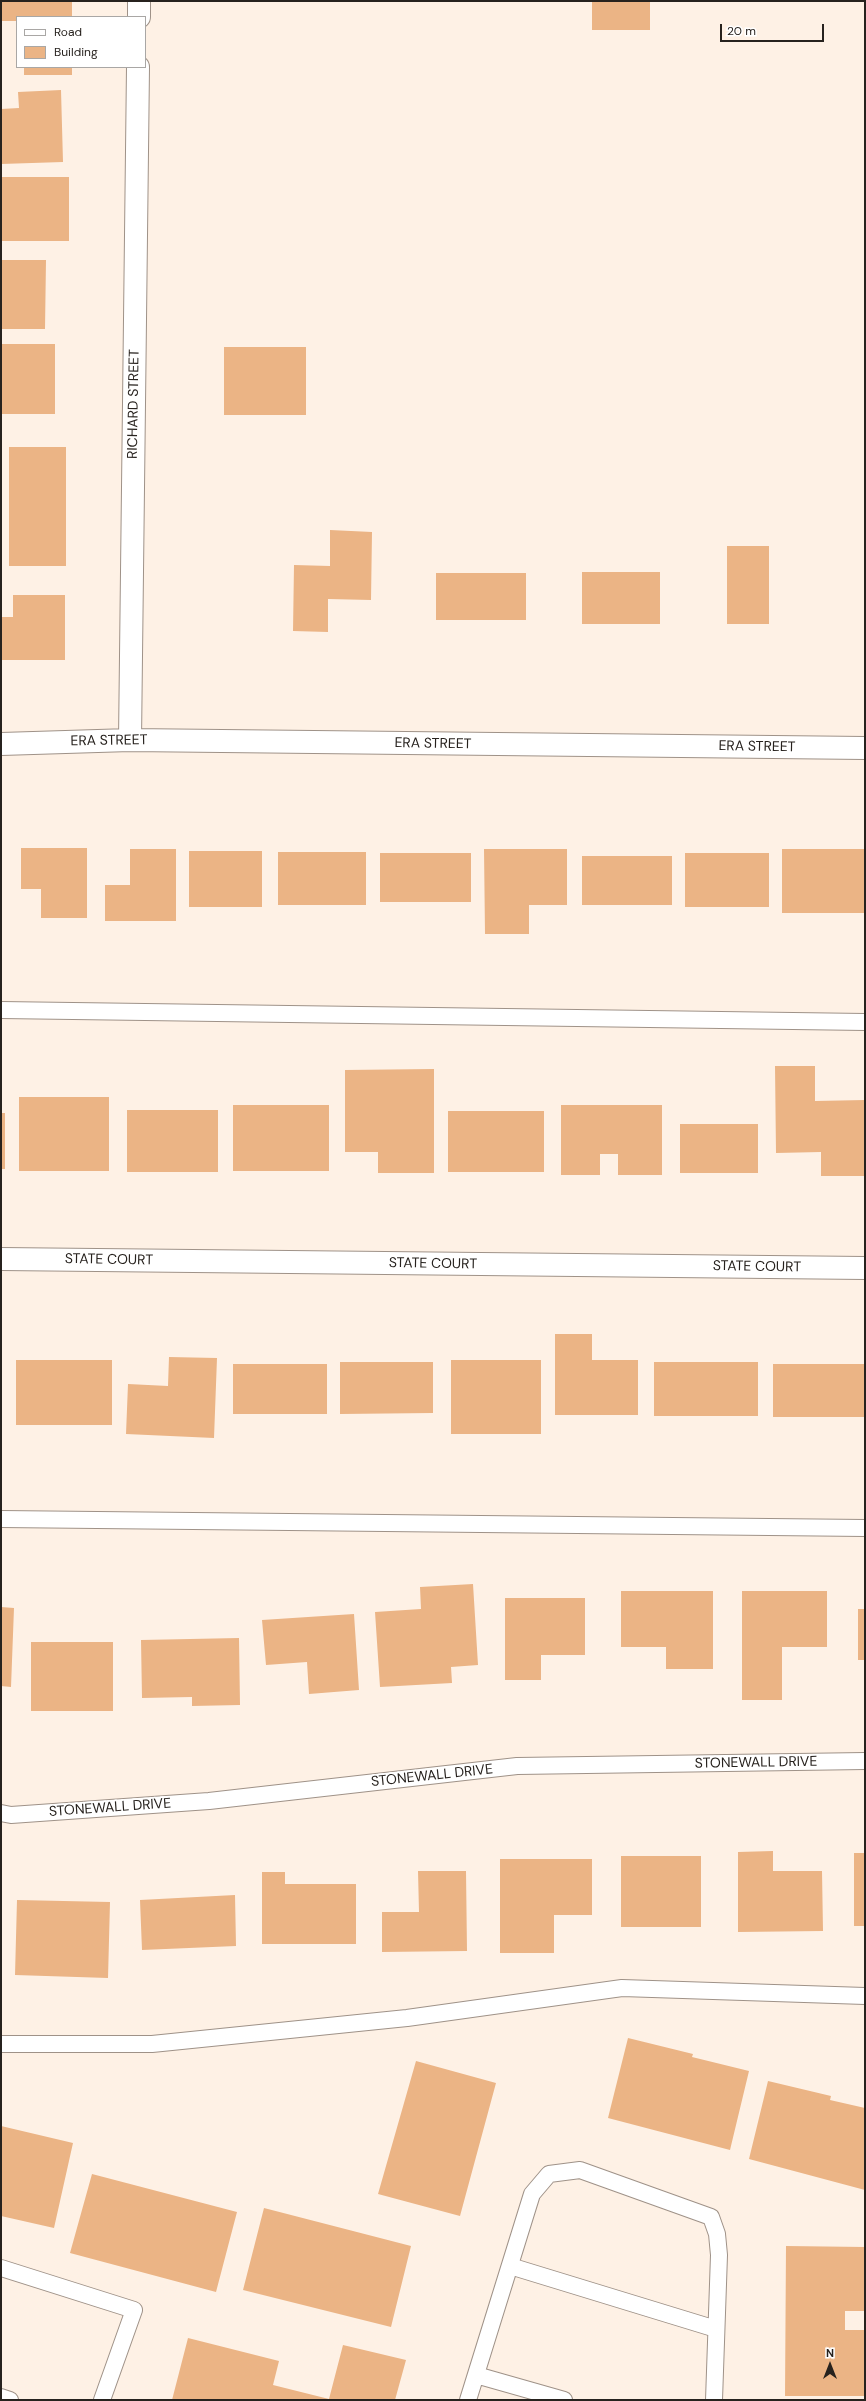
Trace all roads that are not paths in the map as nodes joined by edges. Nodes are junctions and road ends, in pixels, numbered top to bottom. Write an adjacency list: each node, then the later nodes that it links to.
1 (139, 1): 2 (street)
2 (139, 16)
3 (138, 68): 4 (street, RICHARD STREET)
4 (130, 740): 5 (street, ERA STREET); 6 (street, ERA STREET)
5 (1, 744)
6 (865, 748)
7 (1, 1010): 8 (lane)
8 (865, 1022)
9 (1, 1259): 10 (street, STATE COURT)
10 (865, 1268)
11 (1, 1519): 12 (lane)
12 (865, 1528)
13 (865, 1761): 14 (lane, STONEWALL DRIVE)
14 (1, 1813)
15 (865, 1996): 16 (lane)
16 (1, 2044)
17 (510, 2266): 19 (lane); 19 (lane); 20 (lane)
18 (1, 2268): 23 (lane)
19 (716, 2329): 26 (lane)
20 (476, 2375): 24 (lane); 25 (lane)
21 (1, 2397): 22 (lane)
22 (10, 2400)
23 (102, 2400)
24 (468, 2400)
25 (564, 2400)
26 (714, 2400)

